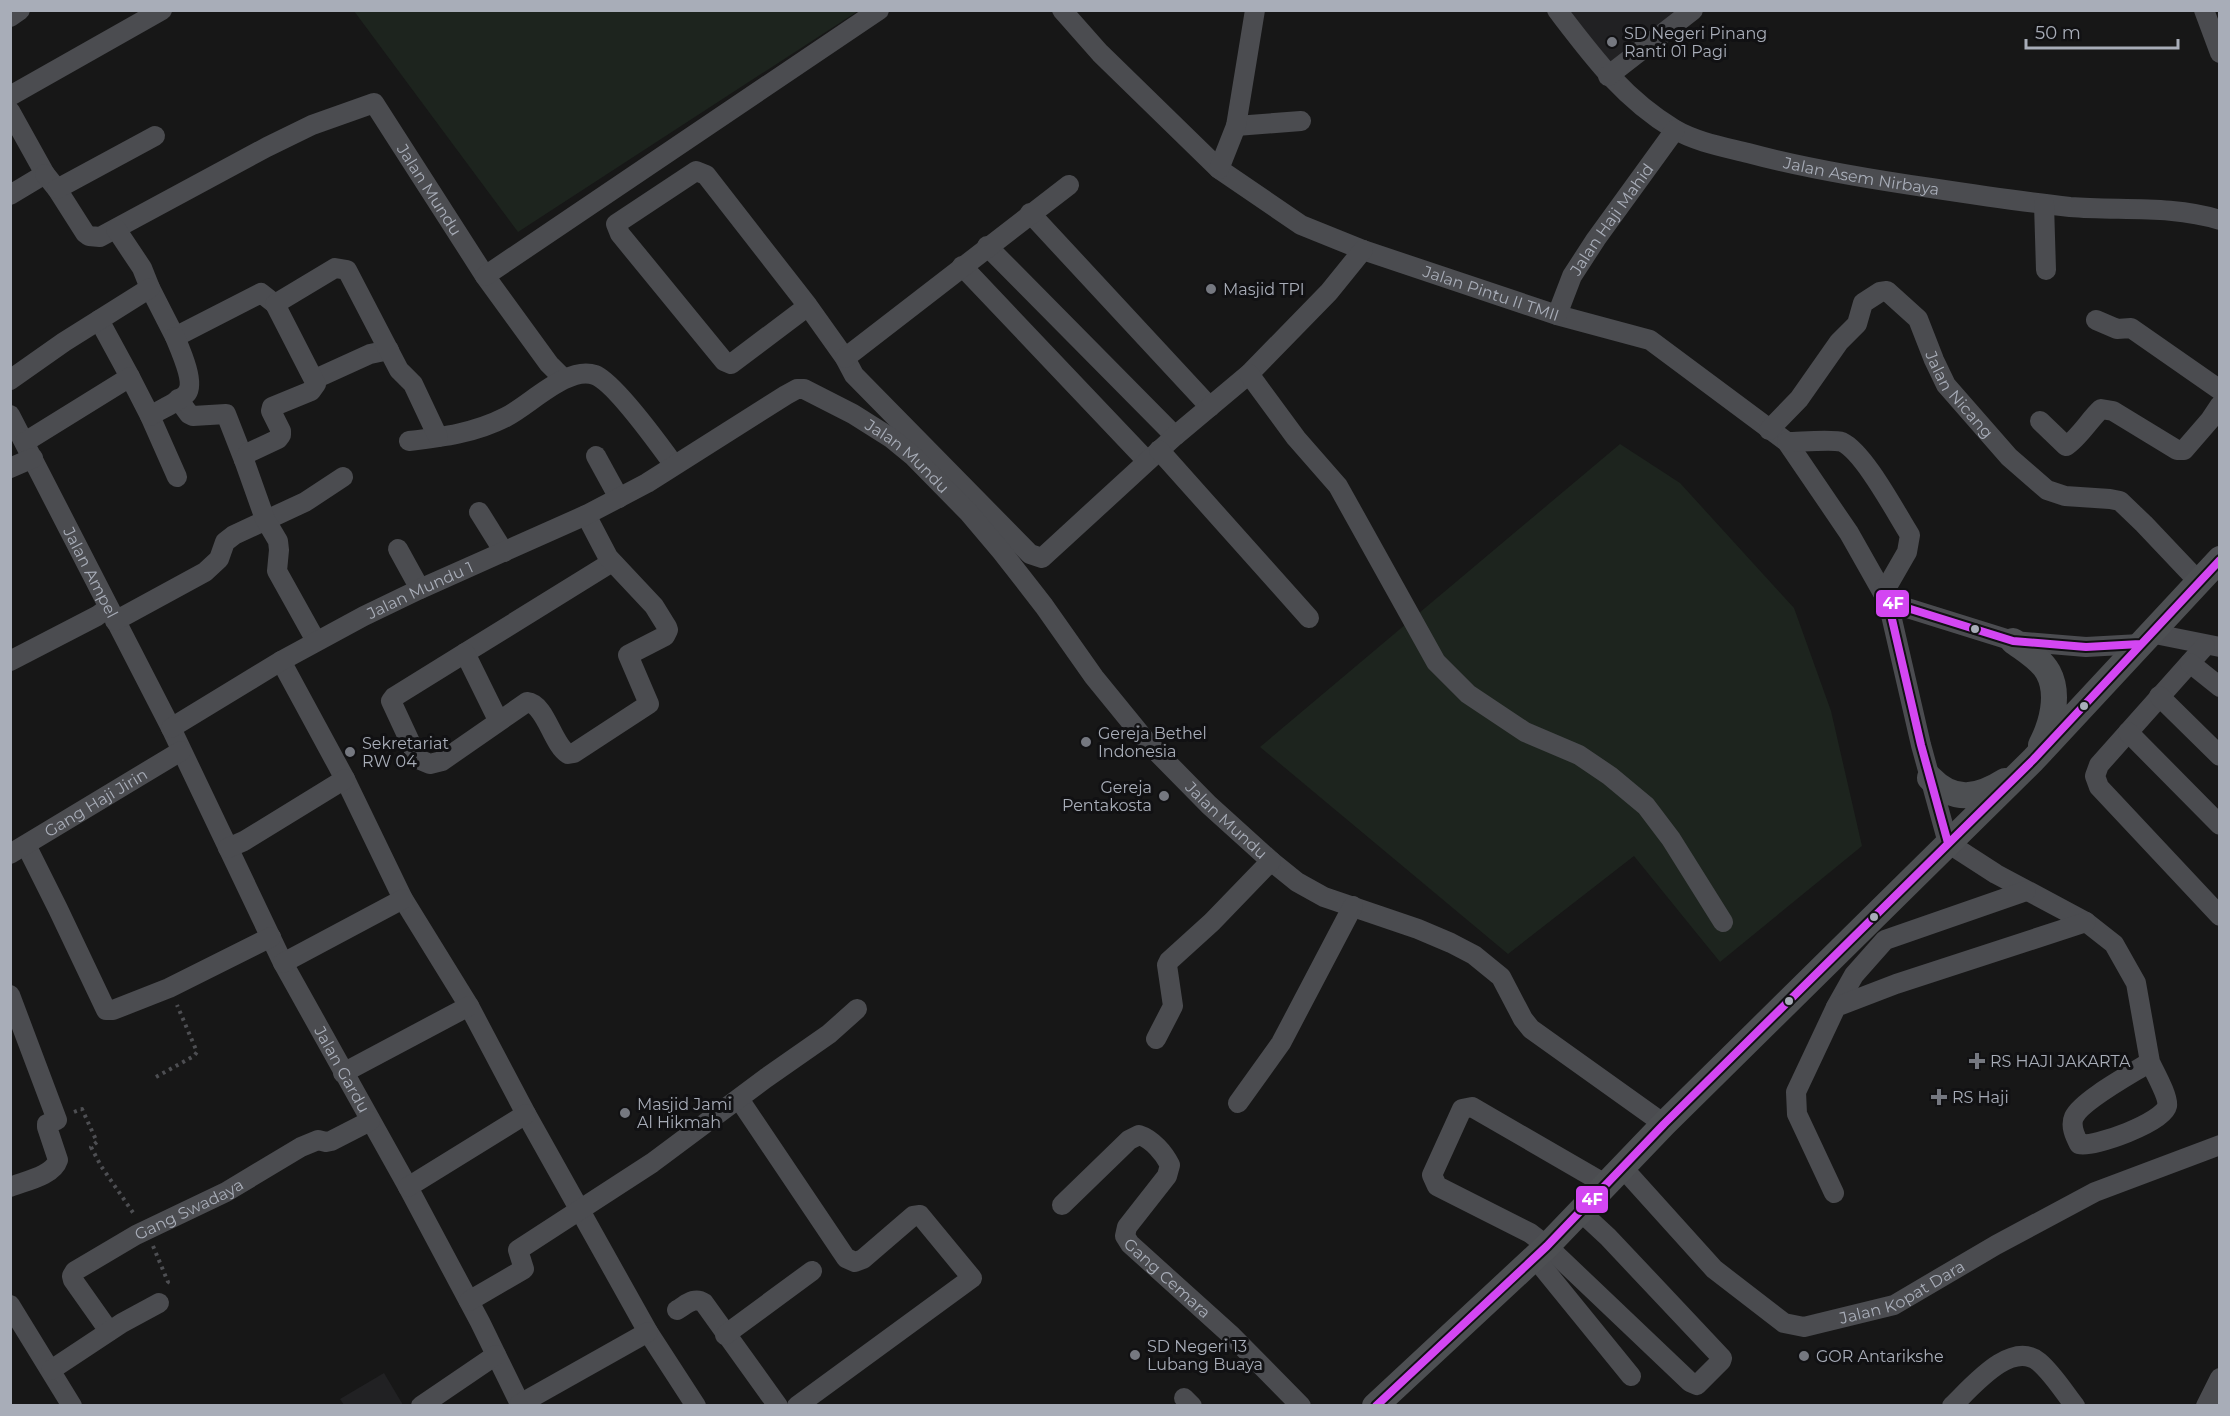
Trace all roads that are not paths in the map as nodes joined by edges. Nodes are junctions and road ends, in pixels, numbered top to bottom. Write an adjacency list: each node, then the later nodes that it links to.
1 (20, 10): 9 (street)
2 (162, 10): 12 (street)
3 (879, 10): 30 (street)
4 (1062, 10): 18 (street, Jalan Pintu II TMII)
5 (1255, 10): 15 (street)
6 (1557, 10): 11 (street, Jalan Asem Nirbaya)
7 (1693, 10): 11 (street)
8 (2204, 10): 10 (street)
9 (10, 17)
10 (2220, 53)
11 (1608, 76): 16 (street, Jalan Asem Nirbaya)
12 (10, 96)
13 (10, 111): 19 (street)
14 (1301, 121): 15 (street)
15 (1236, 126): 18 (street)
16 (1676, 130): 22 (street, Jalan Asem Nirbaya); 34 (street, Jalan Haji Mahid)
17 (155, 136): 19 (street)
18 (1219, 169): 27 (street, Jalan Pintu II TMII)
19 (51, 182): 21 (street); 25 (street)
20 (1069, 185): 23 (street)
21 (10, 195)
22 (2044, 204): 24 (street, Jalan Asem Nirbaya); 29 (street)
23 (1030, 213): 26 (street); 48 (street)
24 (2220, 220)
25 (116, 229): 30 (street, Jalan Mundu); 31 (street)
26 (987, 246): 28 (street); 53 (street)
27 (1363, 250): 34 (street, Jalan Pintu II TMII); 40 (street)
28 (962, 266): 39 (street); 59 (street)
29 (2046, 270)
30 (485, 276): 42 (street, Jalan Mundu)
31 (150, 288): 35 (street); 37 (street)
32 (275, 304): 37 (street); 38 (street); 43 (street)
33 (808, 306): 33 (street); 39 (street)
34 (1557, 315): 52 (street, Jalan Pintu II TMII)
35 (99, 320): 41 (street); 44 (street)
36 (2096, 320): 45 (street)
37 (175, 337): 46 (street)
38 (389, 350): 43 (street); 54 (street)
39 (845, 358): 59 (street)
40 (1249, 374): 48 (street); 104 (street)
41 (130, 377): 50 (street); 57 (street)
42 (563, 378): 54 (street); 61 (street)
43 (315, 379): 60 (street)
44 (10, 380)
45 (2220, 390)
46 (178, 399): 50 (street); 60 (street)
47 (2220, 405): 51 (street)
48 (1210, 407): 53 (street)
49 (10, 415): 57 (street, Jalan Ampel)
50 (150, 416): 63 (street)
51 (2040, 421)
52 (1769, 430): 56 (street, Jalan Pintu II TMII); 72 (street, Jalan Nicang)
53 (1175, 436): 59 (street)
54 (438, 437): 55 (street)
55 (409, 441)
56 (1787, 442): 74 (street, Jalan Pintu II TMII); 74 (street)
57 (29, 450): 62 (street); 75 (street, Jalan Ampel)
58 (596, 456): 65 (street)
59 (1153, 456): 76 (street)
60 (244, 460): 68 (street)
61 (674, 465): 65 (street, Jalan Mundu 1); 99 (street, Jalan Mundu)
62 (10, 468)
63 (177, 477)
64 (343, 477): 68 (street)
65 (619, 498): 67 (street, Jalan Mundu 1)
66 (479, 512): 70 (street)
67 (586, 514): 70 (street, Jalan Mundu 1); 71 (street)
68 (265, 519): 75 (street); 78 (street)
69 (398, 549): 73 (street)
70 (504, 552): 73 (street, Jalan Mundu 1)
71 (612, 562): 81 (street); 87 (street)
72 (2212, 569): 77 (main road)
73 (420, 589): 78 (street, Jalan Mundu 1)
74 (1886, 597): 79 (street); 93 (street, Jalan Pintu II TMII)
75 (111, 615): 82 (street); 88 (street, Jalan Ampel)
76 (1309, 618)
77 (2145, 639): 79 (street); 80 (street); 92 (main road)
78 (316, 641): 83 (street, Jalan Mundu 1)
79 (2013, 641): 92 (main road)
80 (2212, 647): 84 (street)
81 (465, 653): 87 (street); 87 (street)
82 (10, 661)
83 (281, 661): 88 (street, Jalan Mundu 1); 94 (street)
84 (2190, 663): 85 (street); 86 (street)
85 (2220, 687)
86 (2159, 696): 89 (street); 91 (street)
87 (498, 720)
88 (171, 728): 90 (street, Jalan Gardu)
89 (2128, 732): 95 (street); 103 (street)
90 (181, 751): 97 (street, Jalan Gardu); 98 (street, Gang Haji Jirin)
91 (2220, 756)
92 (2029, 764): 93 (main road); 96 (main road)
93 (1930, 778): 96 (street, Jalan Pintu II TMII)
94 (345, 779): 97 (street); 101 (street)
95 (2220, 825)
96 (1948, 843): 100 (street); 120 (main road)
97 (228, 848): 106 (street, Jalan Gardu)
98 (18, 849): 106 (street)
99 (1271, 861): 102 (street, Jalan Mundu); 113 (street)
100 (2026, 891): 105 (street); 110 (street)
101 (403, 899): 107 (street); 109 (street)
102 (1353, 906): 117 (street); 120 (street, Jalan Mundu)
103 (2220, 916)
104 (1723, 922)
105 (2086, 922): 110 (street); 114 (street)
106 (271, 937): 107 (street, Jalan Gardu)
107 (283, 963): 115 (street, Jalan Gardu)
108 (10, 995): 112 (street)
109 (469, 1006): 115 (street); 118 (street)
110 (1836, 1007): 125 (street)
111 (856, 1009): 116 (street)
112 (18, 1040): 123 (street)
113 (1156, 1040)
114 (2150, 1062): 114 (street)
115 (343, 1073): 119 (street, Jalan Gardu)
116 (739, 1099): 127 (street); 147 (street)
117 (1238, 1103)
118 (526, 1114): 124 (street); 127 (street)
119 (370, 1121): 124 (street, Jalan Gardu); 135 (street, Gang Swadaya)
120 (1665, 1124): 122 (main road)
121 (2220, 1145): 122 (street, Jalan Kopat Dara)
122 (1613, 1176): 128 (main road); 129 (street, Jalan Kopat Dara)
123 (10, 1187)
124 (408, 1187): 132 (street, Jalan Gardu)
125 (1834, 1193)
126 (1062, 1205): 148 (street, Gang Cemara)
127 (580, 1212): 132 (street); 136 (street)
128 (1581, 1212): 129 (main road); 129 (street)
129 (1541, 1252): 140 (street); 149 (main road)
130 (812, 1271): 137 (street)
131 (159, 1296): 135 (street)
132 (469, 1301): 138 (street, Jalan Gardu)
133 (10, 1305): 139 (street)
134 (677, 1310): 137 (street)
135 (109, 1331): 139 (street)
136 (648, 1332): 142 (street); 145 (street)
137 (725, 1335): 146 (street)
138 (496, 1355): 142 (street, Jalan Gardu); 144 (street)
139 (51, 1370): 143 (street)
140 (1631, 1376)
141 (2220, 1378): 152 (street)
142 (521, 1405)
143 (72, 1406)
144 (421, 1406)
145 (696, 1406)
146 (778, 1406)
147 (797, 1406)
148 (1301, 1406)
149 (1374, 1406)
150 (1952, 1406): 151 (street)
151 (2075, 1406)
152 (2206, 1406)

